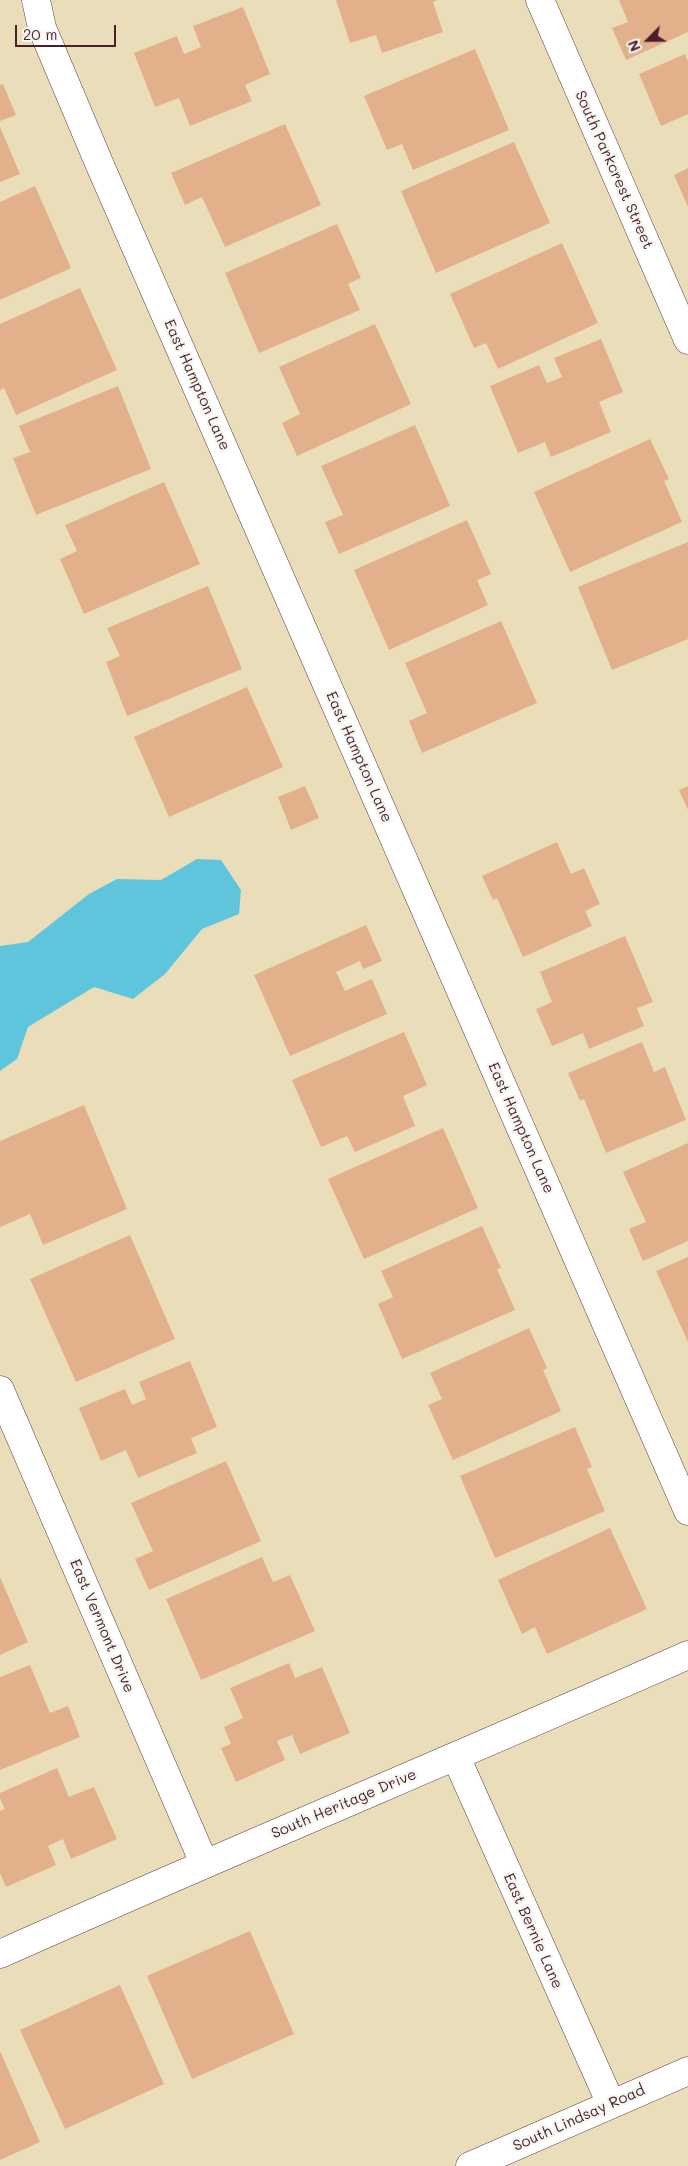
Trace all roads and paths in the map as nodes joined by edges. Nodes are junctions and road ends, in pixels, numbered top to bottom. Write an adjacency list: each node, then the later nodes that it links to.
1 (36, 0): 5 (street, East Hampton Lane)
2 (540, 0): 3 (street, South Parkcrest Street)
3 (688, 340)
4 (0, 1390): 8 (street, East Vermont Drive)
5 (688, 1511)
6 (688, 1655): 7 (street, South Heritage Drive)
7 (456, 1758): 8 (street, South Heritage Drive); 11 (street, East Bernie Lane)
8 (204, 1863): 9 (street, South Heritage Drive)
9 (0, 1954)
10 (688, 2071): 11 (street, South Lindsay Road)
11 (611, 2104): 12 (street, South Lindsay Road)
12 (470, 2166)

